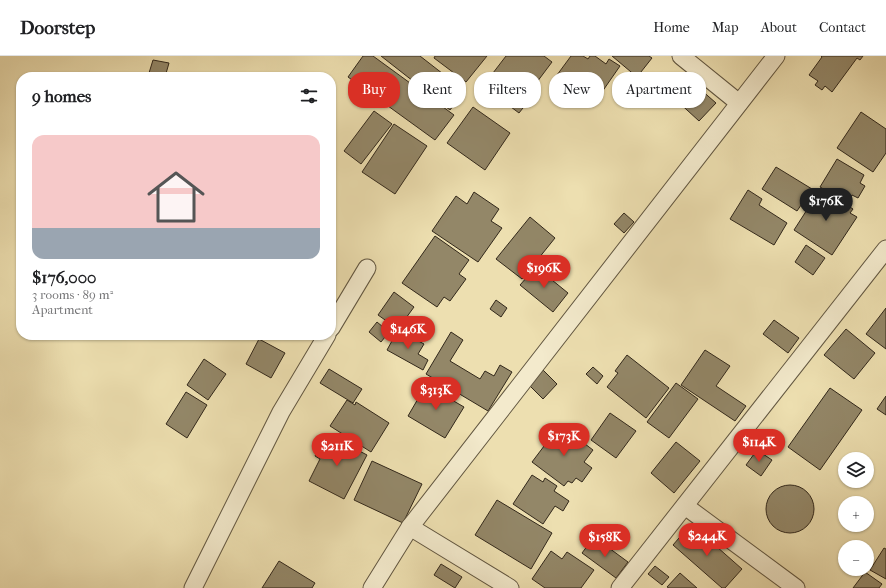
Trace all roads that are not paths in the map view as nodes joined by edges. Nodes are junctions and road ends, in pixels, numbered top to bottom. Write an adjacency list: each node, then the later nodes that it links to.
1 (681, 56): 3 (street)
2 (776, 56): 3 (street)
3 (739, 103): 9 (street)
4 (886, 249): 8 (street)
5 (367, 268): 6 (street)
6 (336, 320)
7 (324, 340): 10 (street)
8 (685, 506): 13 (street); 14 (street)
9 (410, 527): 11 (street); 12 (street)
10 (192, 588)
11 (372, 588)
12 (510, 588)
13 (620, 588)
14 (796, 588)

